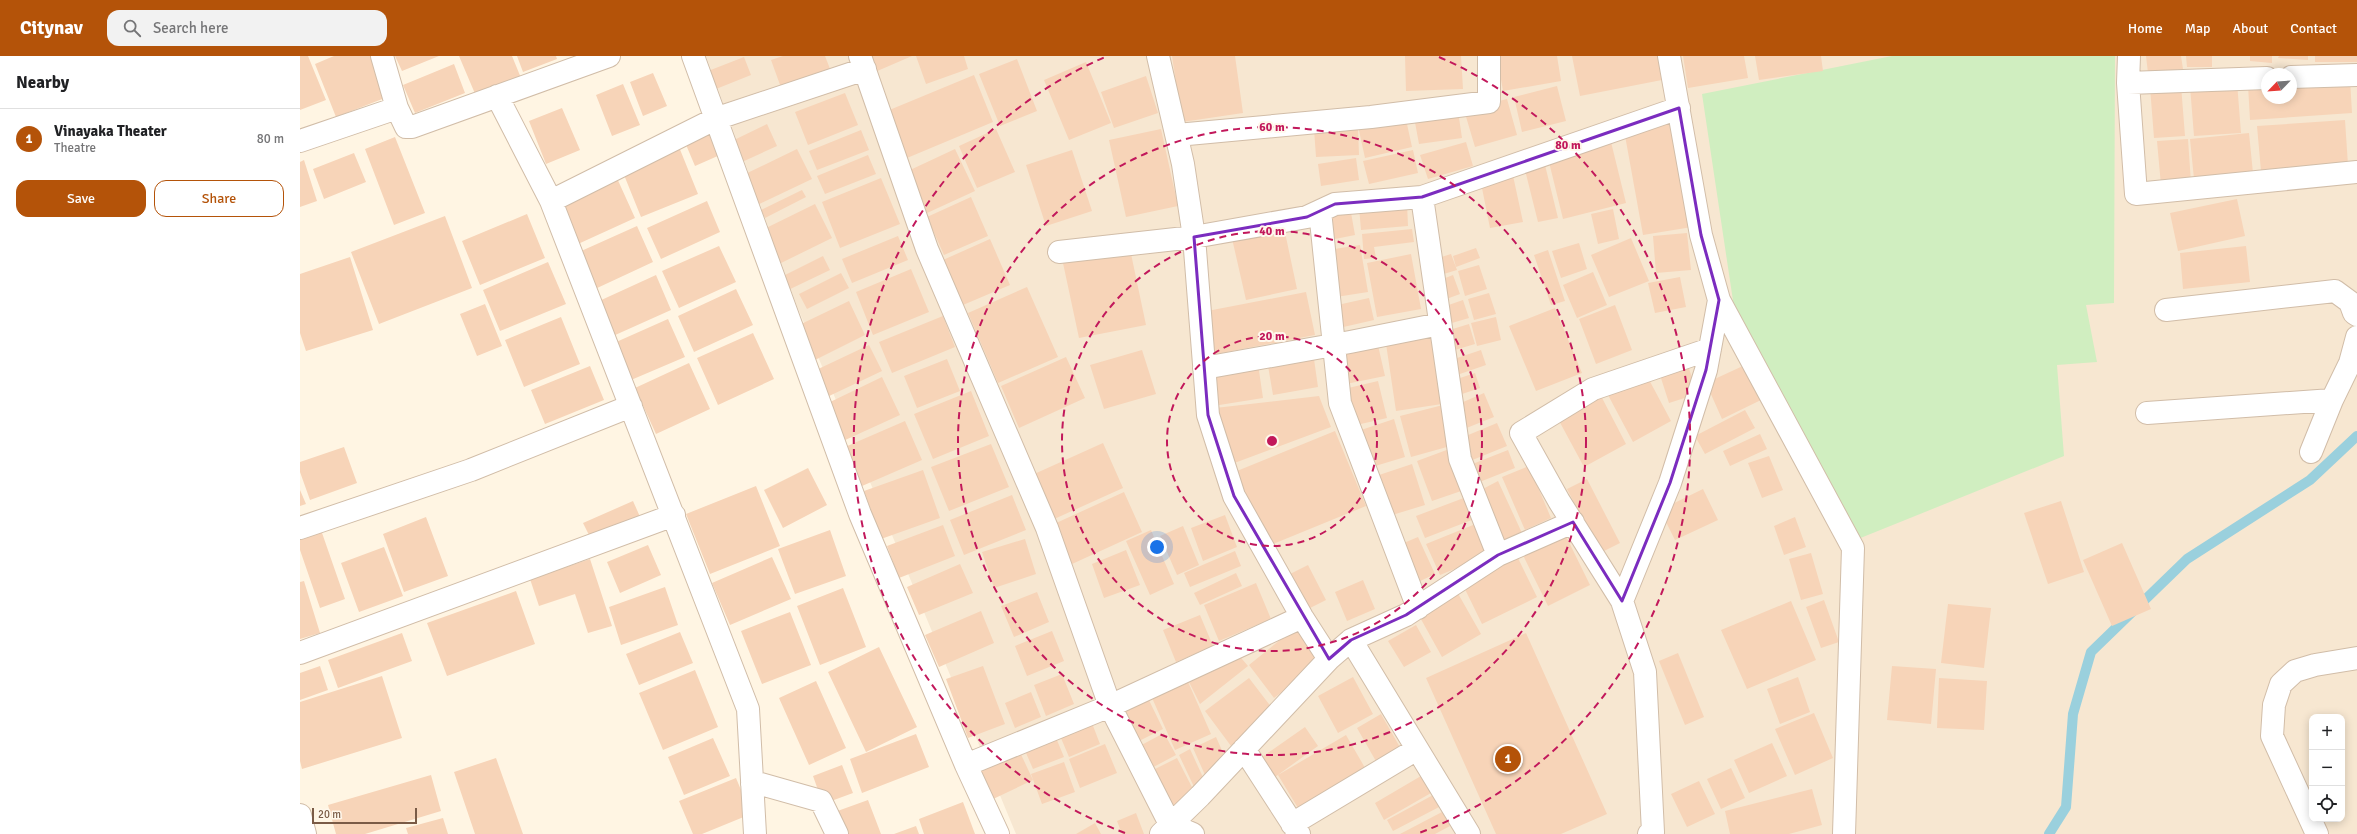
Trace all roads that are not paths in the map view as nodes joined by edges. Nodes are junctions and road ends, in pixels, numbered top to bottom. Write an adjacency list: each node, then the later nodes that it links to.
1 (382, 56): 14 (street)
2 (609, 56): 13 (street)
3 (693, 56): 16 (street)
4 (1158, 56): 17 (street)
5 (1489, 56): 17 (street)
6 (1669, 56): 15 (street)
7 (2129, 56): 12 (street)
8 (863, 63): 16 (street); 48 (street)
9 (2357, 75): 10 (street)
10 (2297, 77)
11 (2261, 78): 12 (street)
12 (2128, 83): 19 (street)
13 (497, 96): 14 (street); 21 (street)
14 (397, 108): 18 (street)
15 (1678, 108): 20 (street); 25 (street)
16 (715, 119): 21 (street); 51 (street)
17 (1177, 135): 23 (street)
18 (300, 140)
19 (2357, 172)
20 (1422, 197): 22 (street); 28 (street)
21 (551, 201): 34 (street)
22 (1320, 211): 23 (street); 30 (street)
23 (1194, 237): 24 (street); 32 (street)
24 (1059, 252)
25 (1719, 300): 31 (street); 63 (street)
26 (2166, 310): 27 (street)
27 (2356, 313)
28 (1440, 324): 30 (street); 40 (street)
29 (2357, 336): 33 (street)
30 (1334, 345): 32 (street); 42 (street)
31 (1710, 349): 38 (street); 41 (street)
32 (1204, 368): 43 (street)
33 (2332, 400): 35 (street); 36 (street)
34 (631, 406): 37 (street); 39 (street)
35 (2147, 413)
36 (2311, 452)
37 (674, 515): 45 (street); 52 (street)
38 (1573, 522): 40 (street); 41 (street)
39 (300, 528)
40 (1498, 555): 42 (street)
41 (1622, 601): 62 (street)
42 (1418, 608): 44 (street)
43 (1302, 617): 47 (street); 48 (street)
44 (1352, 640): 47 (street); 49 (street)
45 (300, 653)
46 (2357, 658): 64 (street)
47 (1329, 659): 50 (street)
48 (1110, 706): 51 (street); 54 (street)
49 (1417, 749): 55 (street); 61 (street)
50 (1244, 750): 54 (street); 55 (street)
51 (966, 765): 59 (street)
52 (752, 784): 57 (street); 58 (street)
53 (300, 816): 56 (street)
54 (1165, 829): 60 (street)
55 (1296, 829)
56 (305, 834)
57 (754, 834)
58 (837, 834)
59 (998, 834)
60 (1194, 834)
61 (1469, 834)
62 (1649, 834)
63 (1844, 834)
64 (2317, 834)

